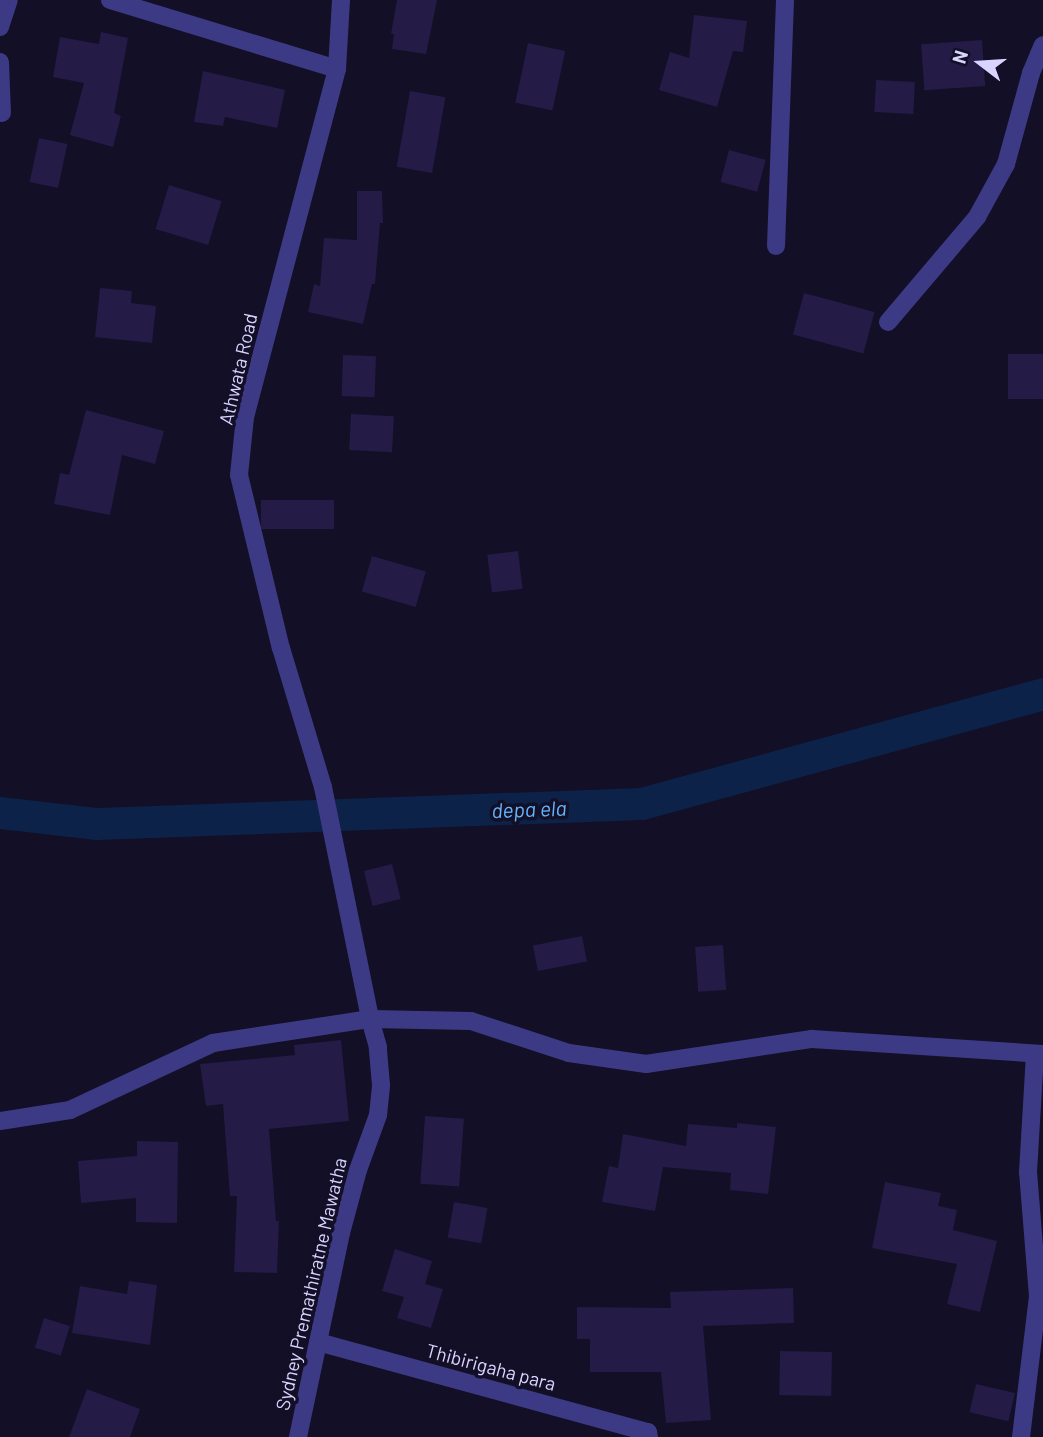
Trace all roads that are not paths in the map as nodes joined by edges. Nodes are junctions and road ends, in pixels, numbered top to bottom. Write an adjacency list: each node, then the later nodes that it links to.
1 (9, 0): 5 (street)
2 (110, 0): 8 (street)
3 (341, 0): 8 (street, Athwata Road)
4 (785, 0): 10 (street)
5 (0, 27)
6 (1043, 45): 11 (street)
7 (0, 62): 9 (street)
8 (337, 69): 12 (street, Athwata Road)
9 (2, 113)
10 (776, 246)
11 (888, 322)
12 (333, 845): 13 (street, Sydney Premathiratne Mawatha)
13 (370, 1019): 14 (street); 15 (street); 16 (street, Sydney Premathiratne Mawatha)
14 (1039, 1054): 19 (street)
15 (0, 1121)
16 (318, 1342): 17 (street, Sydney Premathiratne Mawatha); 18 (street, Thibirigaha para)
17 (298, 1437)
18 (649, 1437)
19 (1021, 1437)

